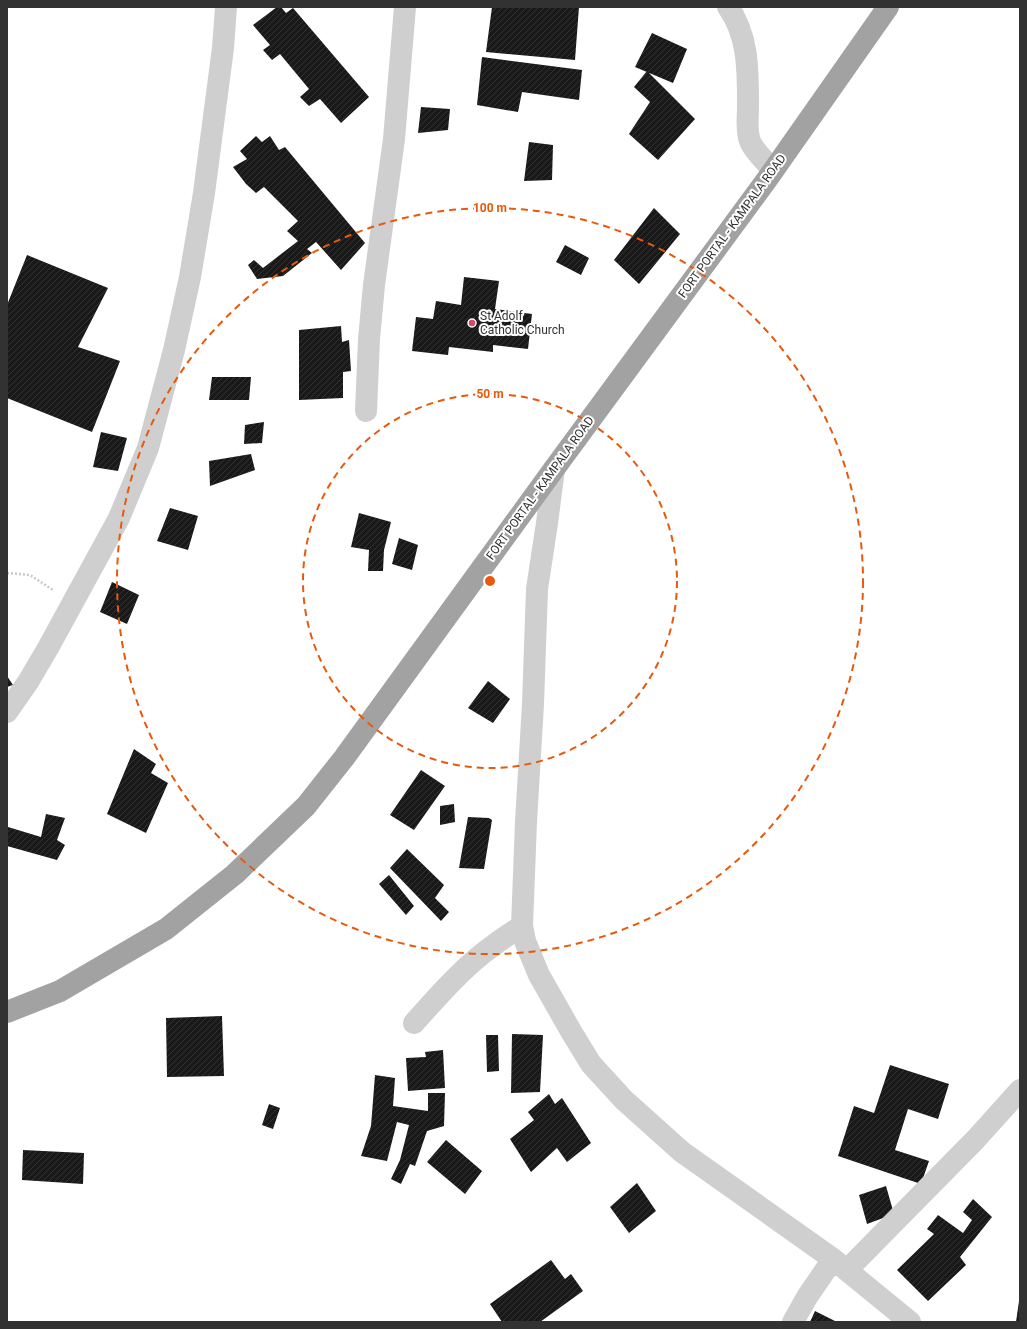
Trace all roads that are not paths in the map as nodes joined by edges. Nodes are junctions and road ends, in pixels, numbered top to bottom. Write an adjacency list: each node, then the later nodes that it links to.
1 (226, 7): 8 (street)
2 (405, 7): 6 (street)
3 (728, 7): 5 (street)
4 (888, 7): 5 (highway, FORT PORTAL - KAMPALA ROAD)
5 (773, 170): 7 (highway, FORT PORTAL - KAMPALA ROAD)
6 (366, 411)
7 (554, 469): 9 (street); 10 (highway, FORT PORTAL - KAMPALA ROAD)
8 (7, 712)
9 (522, 926): 11 (street); 13 (street)
10 (7, 1012)
11 (414, 1023)
12 (1020, 1090): 13 (street)
13 (840, 1264): 14 (street); 15 (street)
14 (793, 1322)
15 (910, 1322)

